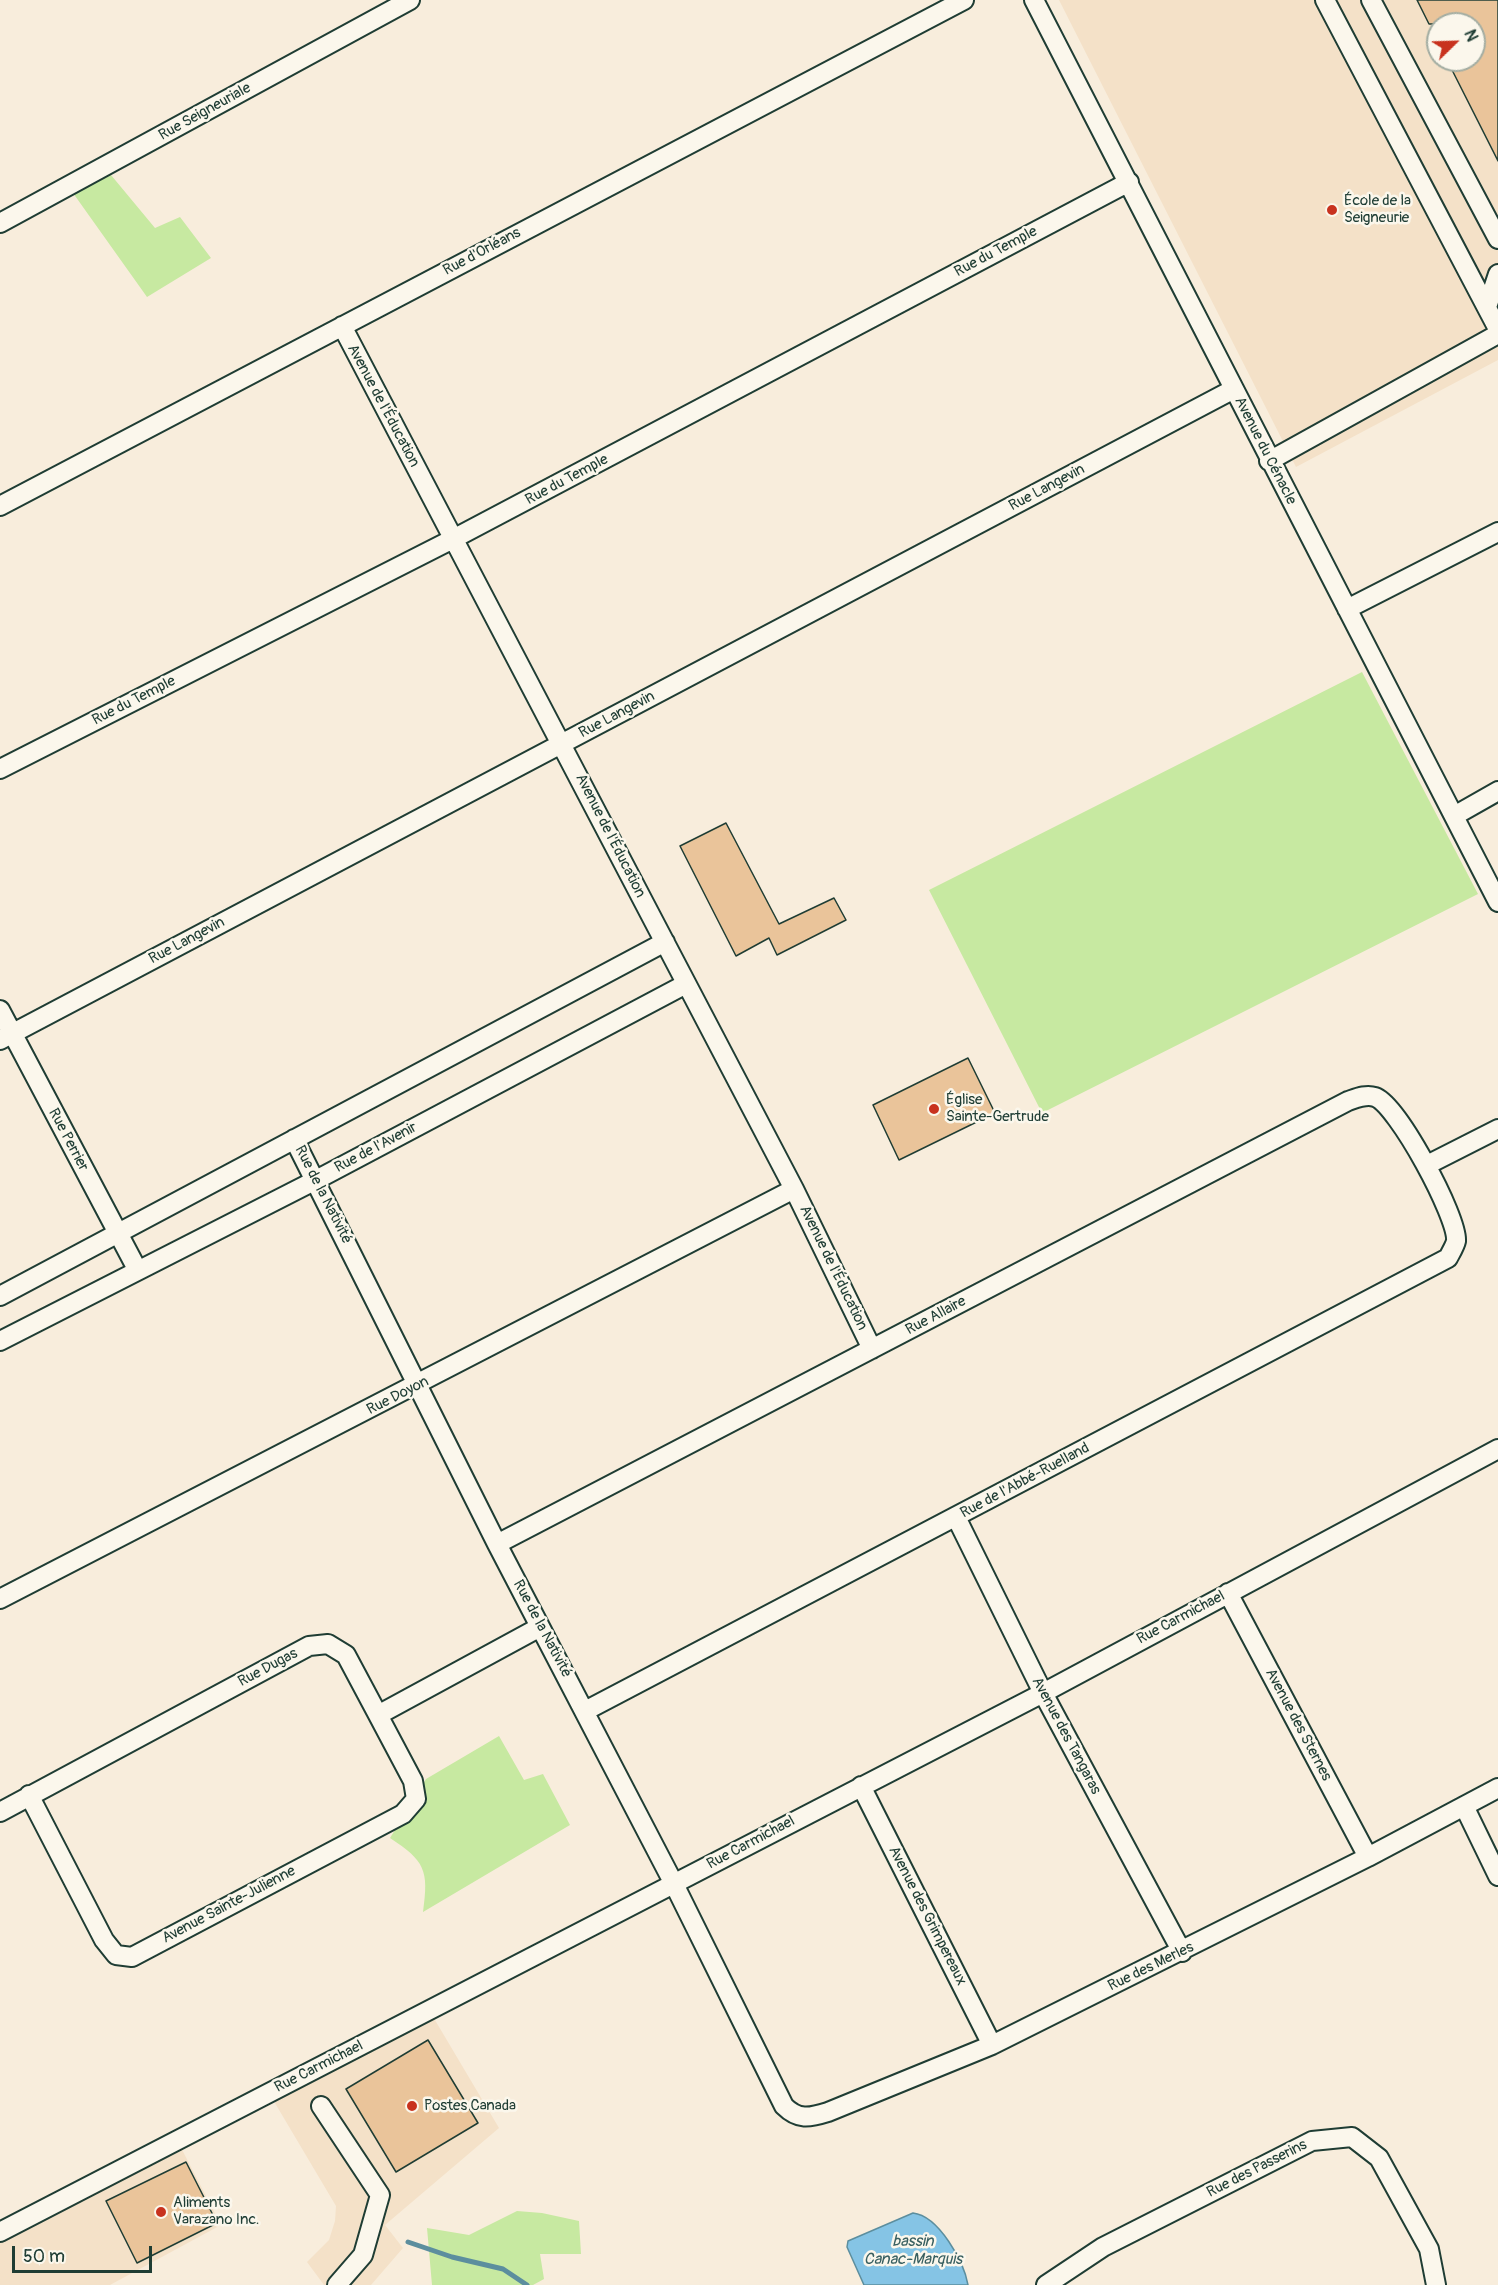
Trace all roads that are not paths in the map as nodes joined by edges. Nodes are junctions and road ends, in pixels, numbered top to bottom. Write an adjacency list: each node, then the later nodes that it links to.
1 (410, 0): 7 (street, Rue Seigneuriale)
2 (964, 0): 11 (street, Rue d'Orléans)
3 (1034, 0): 6 (street, Avenue du Cénacle)
4 (1324, 0): 10 (street)
5 (1371, 0): 8 (street)
6 (1129, 182): 14 (street, Avenue du Cénacle); 18 (street, Rue du Temple)
7 (5, 215)
8 (1498, 239)
9 (1498, 274): 10 (street)
10 (1487, 307): 12 (street)
11 (342, 326): 16 (street, Rue d'Orléans); 18 (street, Avenue de l'Éducation)
12 (1498, 329)
13 (1498, 334): 15 (street)
14 (1234, 389): 15 (street, Avenue du Cénacle); 20 (street, Rue Langevin)
15 (1269, 461): 19 (street, Avenue du Cénacle)
16 (0, 506)
17 (1498, 532): 19 (street)
18 (453, 539): 20 (street, Avenue de l'Éducation); 21 (street, Rue du Temple)
19 (1347, 609): 23 (street, Avenue du Cénacle)
20 (563, 744): 25 (street, Avenue de l'Éducation); 28 (street, Rue Langevin)
21 (0, 769)
22 (1498, 791): 23 (street)
23 (1454, 816): 24 (street, Avenue du Cénacle)
24 (1498, 902)
25 (665, 942): 26 (street, Avenue de l'Éducation); 30 (street)
26 (686, 984): 32 (street, Rue de l'Avenir); 33 (street, Avenue de l'Éducation)
27 (0, 1010): 28 (street, Rue Perrier)
28 (6, 1037): 34 (street, Rue Perrier)
29 (1498, 1129): 31 (street)
30 (294, 1139): 32 (street, Rue de la Nativité); 34 (street)
31 (1427, 1165): 38 (street, Rue Allaire); 41 (street, Rue de l'Abbé-Ruelland)
32 (316, 1180): 35 (street, Rue de l'Avenir); 39 (street, Rue de la Nativité)
33 (794, 1190): 38 (street, Avenue de l'Éducation); 39 (street, Rue Doyon)
34 (119, 1233): 35 (street, Rue Perrier); 36 (street)
35 (137, 1269): 37 (street, Rue de l'Avenir)
36 (0, 1296)
37 (0, 1341)
38 (873, 1348): 42 (street, Rue Allaire)
39 (420, 1385): 42 (street, Rue de la Nativité); 44 (street, Rue Doyon)
40 (1498, 1449): 43 (street, Rue Carmichael)
41 (956, 1517): 46 (street, Avenue des Tangaras); 47 (street, Rue de l'Abbé-Ruelland)
42 (497, 1544): 45 (street, Rue de la Nativité)
43 (1228, 1593): 46 (street, Rue Carmichael); 54 (street, Avenue des Sternes)
44 (0, 1599)
45 (540, 1627): 47 (street, Rue de la Nativité); 48 (street)
46 (1042, 1693): 49 (street, Rue Carmichael); 57 (street, Avenue des Tangaras)
47 (585, 1711): 56 (street, Rue de la Nativité)
48 (378, 1715): 51 (street, Rue Dugas); 51 (street, Avenue Sainte-Julienne)
49 (861, 1786): 56 (street, Rue Carmichael); 58 (street, Avenue des Grimpereaux)
50 (1498, 1788): 52 (street, Rue des Merles)
51 (29, 1795): 53 (street, Rue Dugas)
52 (1464, 1806): 54 (street, Rue des Merles); 55 (street)
53 (0, 1812)
54 (1368, 1857): 57 (street, Rue des Merles)
55 (1498, 1876)
56 (674, 1884): 60 (street, Rue de la Nativité); 61 (street, Rue Carmichael)
57 (1182, 1952): 58 (street, Rue des Merles)
58 (992, 2045): 60 (street, Rue des Merles)
59 (321, 2106): 62 (street)
60 (794, 2116)
61 (0, 2232)
62 (337, 2285)
63 (1046, 2285): 64 (street, Rue des Passerins)
64 (1436, 2285)

